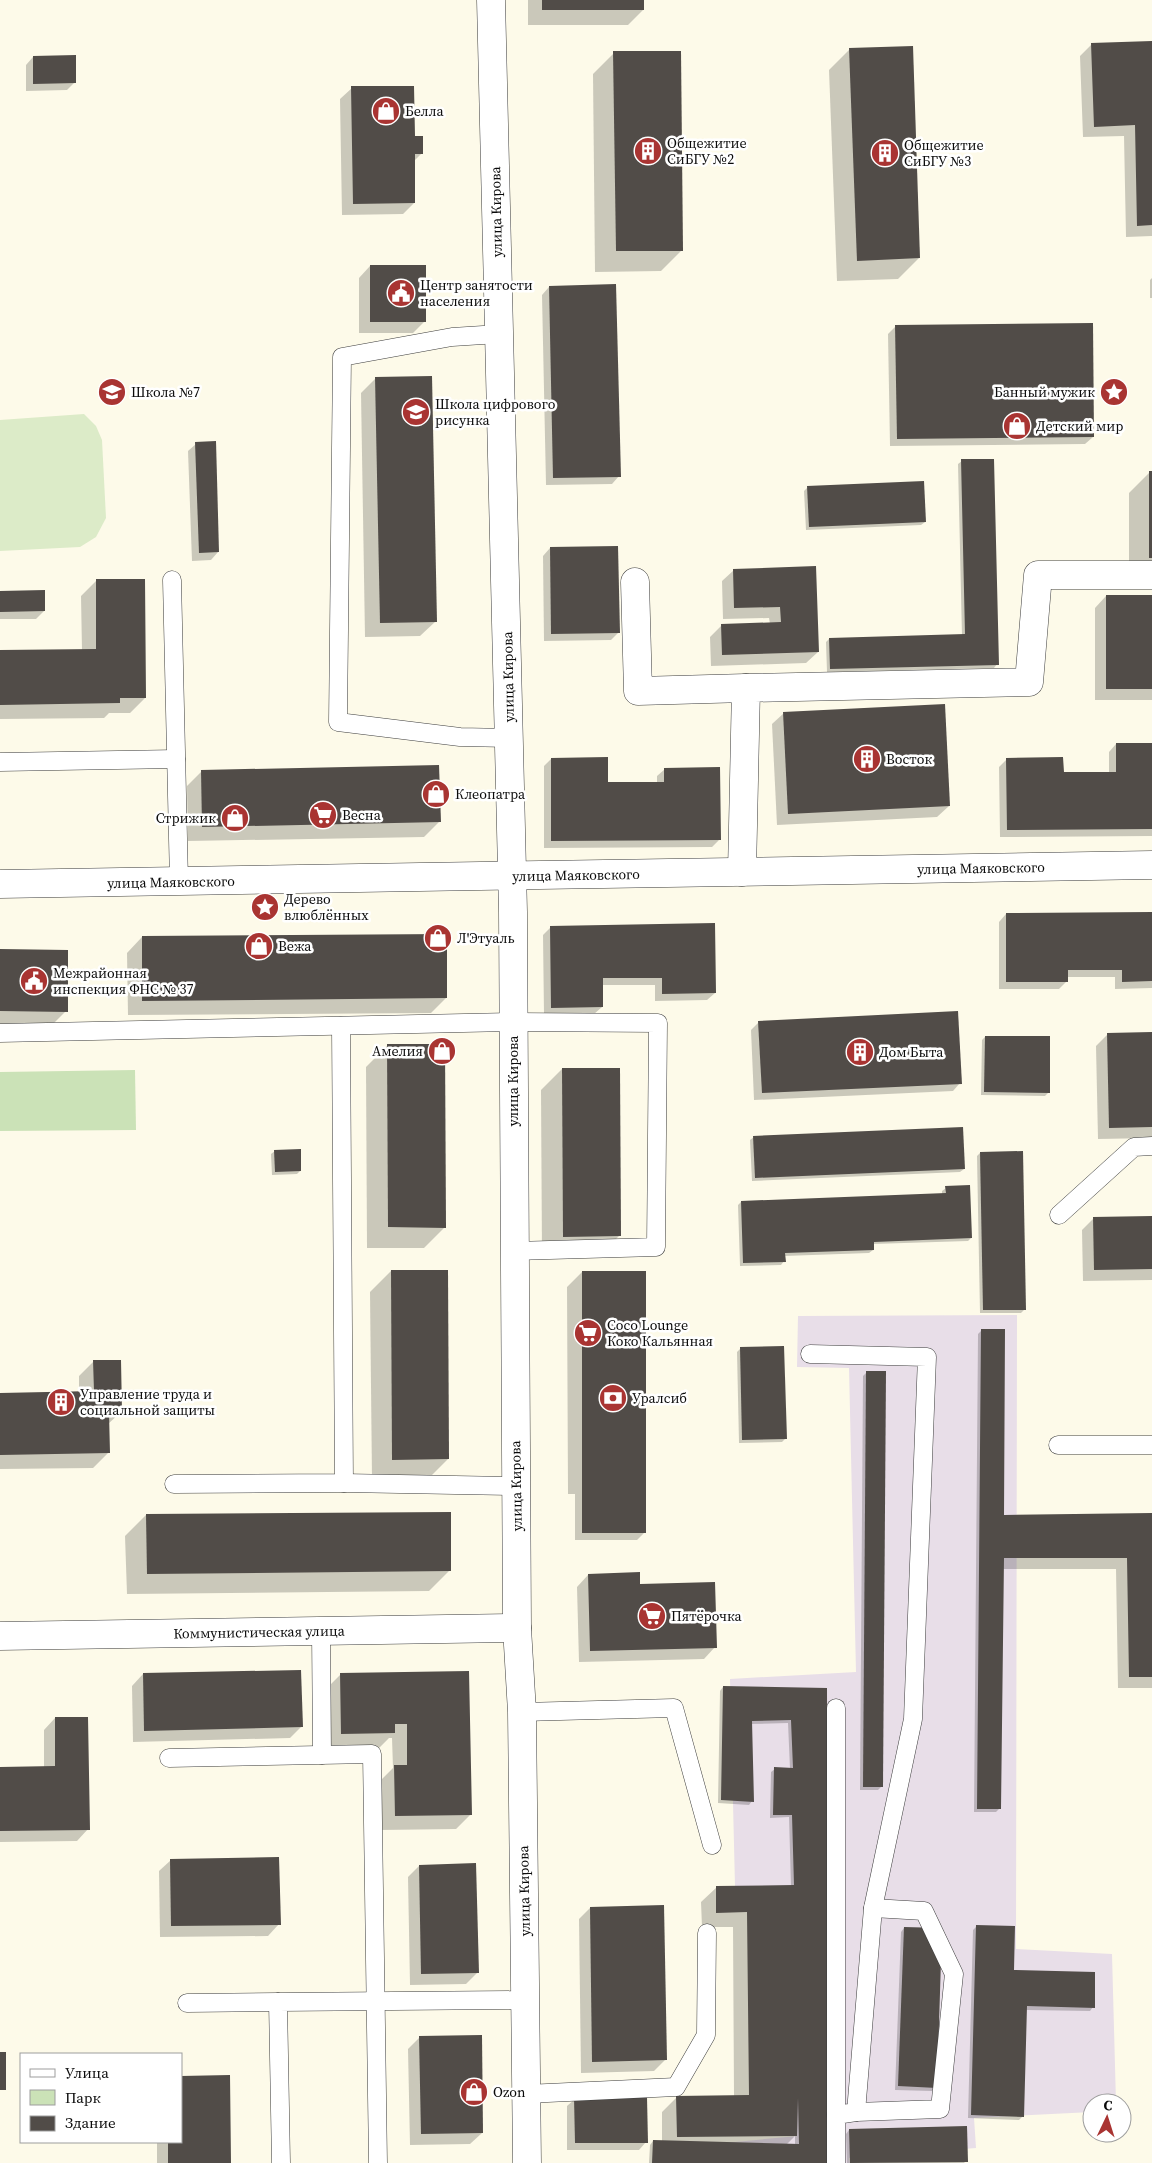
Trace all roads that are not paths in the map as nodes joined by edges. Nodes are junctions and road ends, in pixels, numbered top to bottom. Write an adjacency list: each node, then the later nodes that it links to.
1 (491, 0): 2 (street, улица Кирова)
2 (499, 334): 7 (street, улица Кирова); 7 (lane)
3 (1152, 575): 6 (street)
4 (172, 580): 8 (lane)
5 (635, 582): 6 (street)
6 (746, 688): 11 (street)
7 (509, 738): 12 (street, улица Кирова)
8 (176, 759): 9 (lane); 13 (lane)
9 (0, 762)
10 (1152, 865): 11 (street, улица Маяковского)
11 (742, 872): 12 (street, улица Маяковского)
12 (512, 876): 13 (street, улица Маяковского); 15 (street, улица Кирова)
13 (179, 882): 14 (street, улица Маяковского)
14 (0, 884)
15 (513, 1022): 16 (lane); 20 (street, улица Кирова); 20 (lane)
16 (341, 1026): 17 (lane); 25 (lane)
17 (0, 1033)
18 (1152, 1146): 19 (lane)
19 (1059, 1214)
20 (514, 1251): 26 (street, улица Кирова)
21 (810, 1354): 35 (lane)
22 (1058, 1445): 23 (lane)
23 (1152, 1445)
24 (174, 1484): 25 (lane)
25 (344, 1484): 26 (lane)
26 (516, 1486): 27 (street, улица Кирова)
27 (518, 1628): 28 (street, Коммунистическая улица); 31 (street, улица Кирова)
28 (321, 1631): 29 (street, Коммунистическая улица); 32 (lane)
29 (0, 1636)
30 (836, 1708): 43 (lane)
31 (522, 1712): 34 (lane); 37 (street, улица Кирова)
32 (322, 1755): 33 (lane); 38 (lane)
33 (169, 1758)
34 (712, 1846)
35 (873, 1908): 42 (lane); 42 (lane)
36 (707, 1933): 41 (lane)
37 (526, 2000): 38 (lane); 41 (street, улица Кирова)
38 (376, 2001): 39 (lane); 45 (lane)
39 (278, 2002): 40 (lane); 44 (lane)
40 (187, 2003)
41 (526, 2094): 46 (street, улица Кирова)
42 (856, 2112): 43 (lane)
43 (836, 2115): 47 (lane)
44 (281, 2163)
45 (378, 2163)
46 (527, 2163)
47 (836, 2163)

